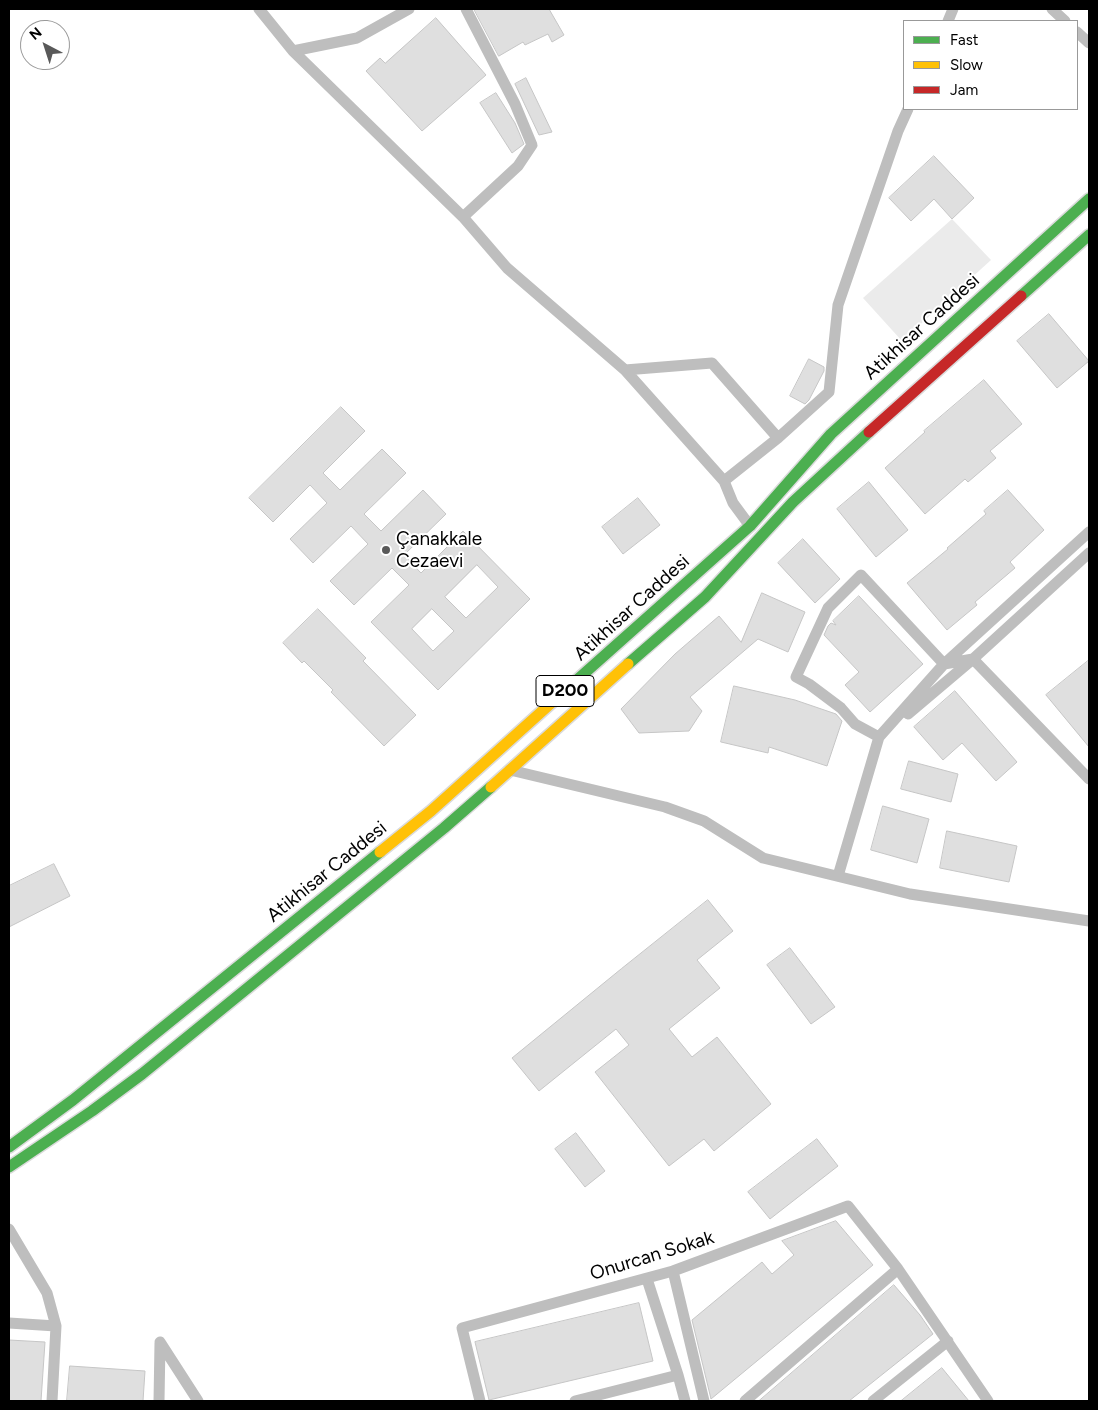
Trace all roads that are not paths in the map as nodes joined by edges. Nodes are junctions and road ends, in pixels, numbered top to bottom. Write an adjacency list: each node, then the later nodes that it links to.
1 (259, 9): 8 (street)
2 (409, 9): 8 (street)
3 (466, 9): 11 (street)
4 (1052, 9): 5 (street)
5 (1064, 20)
6 (1078, 33): 7 (street)
7 (1089, 43)
8 (293, 51): 11 (street)
9 (908, 110): 14 (street)
10 (1089, 199): 16 (highway, Atikhisar Caddesi / D200)
11 (464, 216): 13 (street)
12 (1089, 236): 20 (highway, Atikhisar Caddesi / D200)
13 (625, 370): 14 (street); 15 (street)
14 (778, 438): 15 (street)
15 (724, 481): 16 (street)
16 (750, 526): 19 (highway, Atikhisar Caddesi / D200)
17 (1089, 532): 22 (street)
18 (1089, 554): 21 (street)
19 (628, 635): 20 (highway); 28 (highway, Atikhisar Caddesi / D200)
20 (643, 650): 24 (highway, Atikhisar Caddesi / D200)
21 (973, 659): 22 (street); 23 (street); 25 (street)
22 (944, 664): 23 (street); 23 (street)
23 (879, 737): 26 (street)
24 (510, 770): 26 (street); 29 (highway, Atikhisar Caddesi / D200)
25 (1089, 779)
26 (838, 876): 27 (street)
27 (1089, 921)
28 (9, 1147)
29 (9, 1167)
30 (9, 1229): 35 (street)
31 (898, 1269): 32 (street, Onurcan Sokak); 36 (street); 45 (street)
32 (673, 1271): 33 (street, Onurcan Sokak); 44 (street)
33 (647, 1278): 37 (street); 41 (street, Onurcan Sokak)
34 (9, 1323): 35 (street)
35 (56, 1326): 38 (street)
36 (948, 1341): 46 (street); 47 (street)
37 (678, 1375): 42 (street); 43 (street)
38 (52, 1401)
39 (159, 1401): 40 (street)
40 (198, 1401)
41 (480, 1401)
42 (575, 1401)
43 (686, 1401)
44 (704, 1401)
45 (744, 1401)
46 (873, 1401)
47 (988, 1401)

